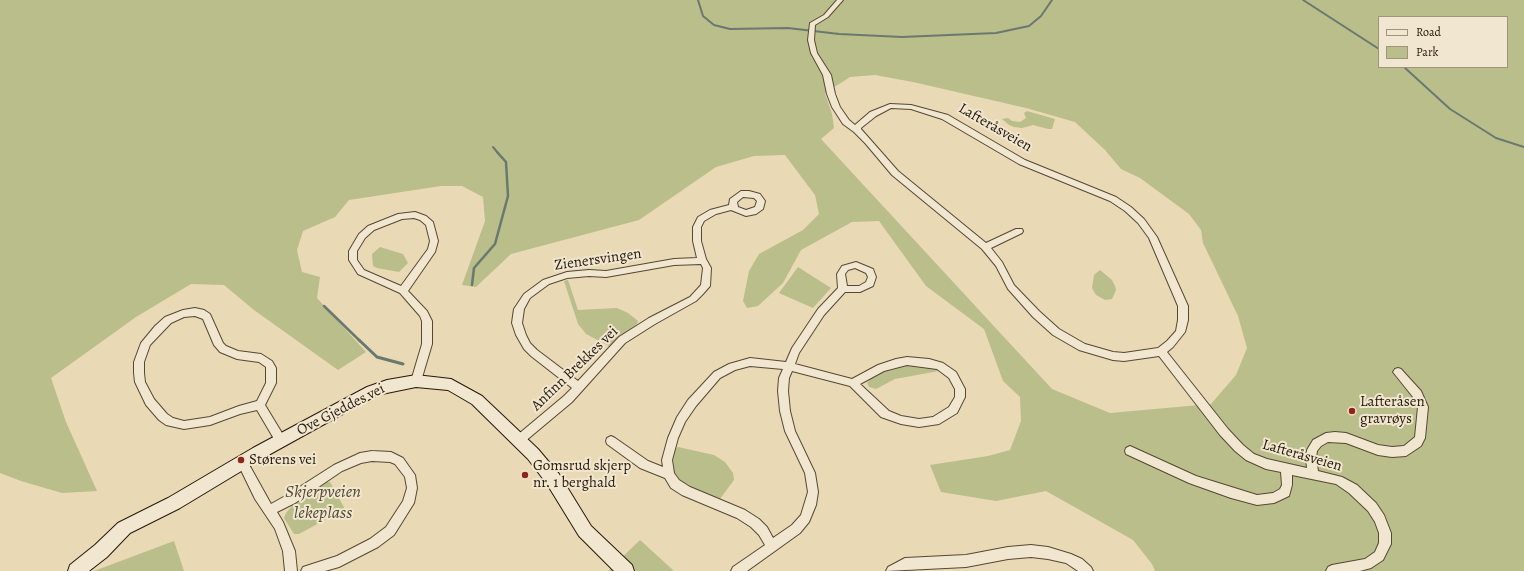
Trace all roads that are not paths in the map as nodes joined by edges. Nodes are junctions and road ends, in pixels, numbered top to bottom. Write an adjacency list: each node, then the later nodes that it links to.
1 (840, 0): 2 (street)
2 (856, 130): 5 (street); 9 (street, Lafteråsveien)
3 (733, 207): 6 (street, Anfinn Brekkes vei)
4 (1019, 231): 5 (street)
5 (985, 247): 9 (street)
6 (703, 261): 14 (street, Anfinn Brekkes vei); 14 (street, Zienersvingen)
7 (843, 289): 10 (street)
8 (403, 290): 8 (street); 12 (street)
9 (1162, 351): 21 (street, Lafteråsveien)
10 (789, 367): 13 (street); 23 (street); 25 (street)
11 (1398, 372): 22 (street)
12 (416, 381): 16 (street, Ove Gjeddes vei); 17 (street, Ove Gjeddes vei)
13 (853, 383): 13 (street)
14 (579, 387): 16 (street, Anfinn Brekkes vei)
15 (260, 405): 15 (street); 17 (street)
16 (519, 440): 29 (street, Ove Gjeddes vei)
17 (281, 441): 20 (street, Ove Gjeddes vei)
18 (611, 441): 23 (street)
19 (1130, 451): 21 (street)
20 (242, 462): 24 (street); 26 (street, Ove Gjeddes vei)
21 (1286, 469): 22 (street, Lafteråsveien)
22 (1313, 473): 33 (street, Lafteråsveien)
23 (669, 474): 25 (street)
24 (270, 510): 27 (street); 28 (street)
25 (771, 545): 30 (street)
26 (76, 571)
27 (291, 571)
28 (307, 571)
29 (626, 571)
30 (737, 571)
31 (892, 571): 32 (street)
32 (1087, 571)
33 (1332, 571)

